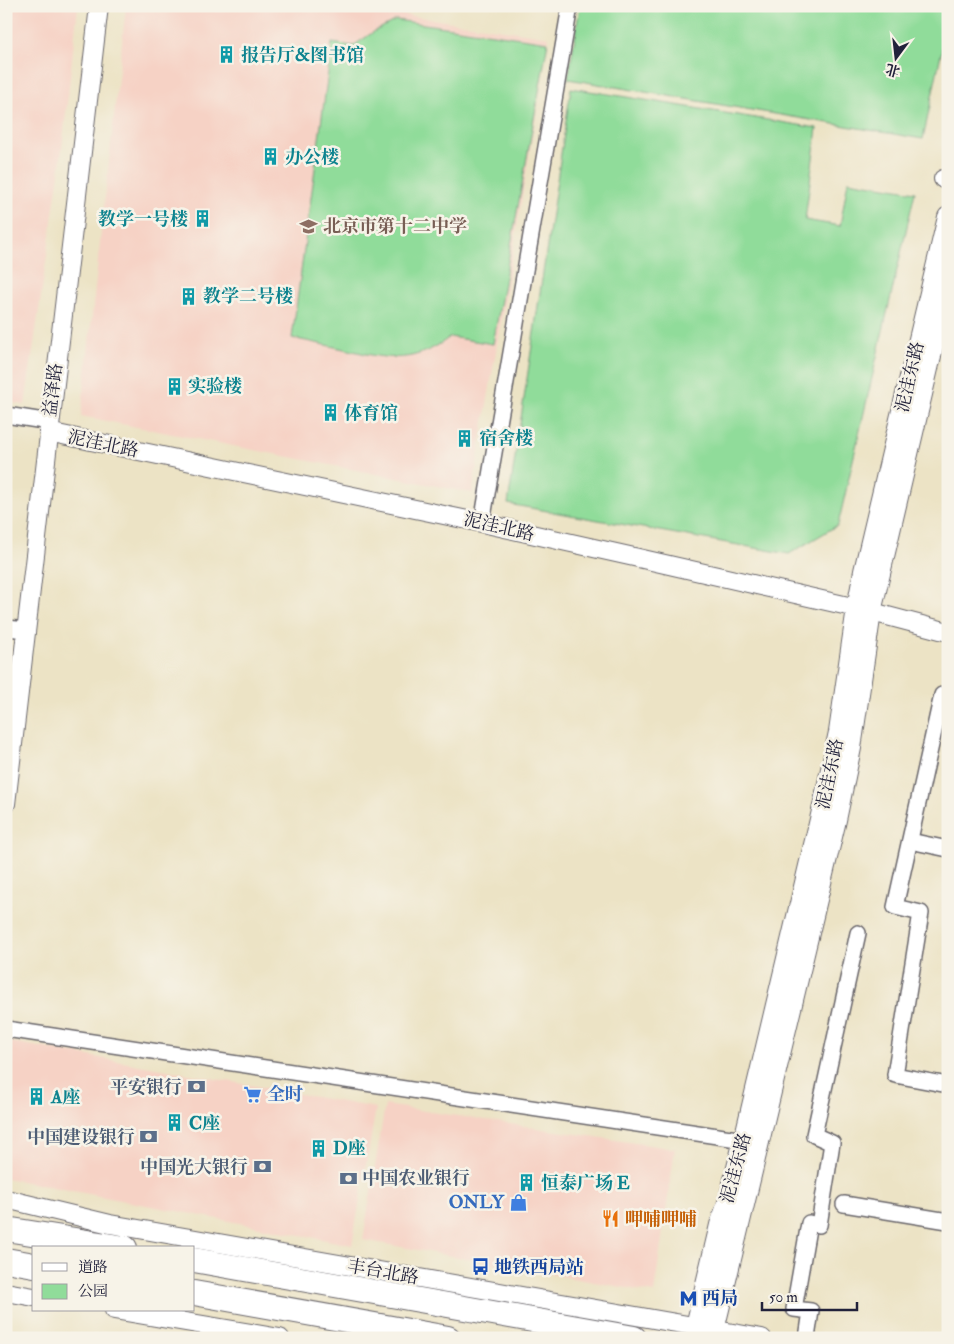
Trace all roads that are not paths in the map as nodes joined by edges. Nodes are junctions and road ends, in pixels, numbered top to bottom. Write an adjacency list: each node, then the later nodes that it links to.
1 (98, 6): 6 (street, 益泽路)
2 (570, 6): 7 (street)
3 (948, 218): 8 (main road, 泥洼东路)
4 (948, 282): 8 (main road, 泥洼东路)
5 (6, 415): 6 (street)
6 (49, 427): 7 (street, 泥洼北路); 10 (street, 益泽路)
7 (482, 523): 8 (street, 泥洼北路)
8 (864, 610): 11 (street, 泥洼北路); 19 (main road, 泥洼东路); 31 (main road, 泥洼东路)
9 (6, 628): 10 (street)
10 (27, 630): 13 (street, 益泽路)
11 (948, 632)
12 (948, 696): 14 (street)
13 (6, 804)
14 (910, 841): 15 (street); 18 (street)
15 (948, 848)
16 (858, 933): 41 (street)
17 (6, 1029): 19 (street)
18 (948, 1084)
19 (744, 1140): 21 (main road, 泥洼东路)
20 (6, 1199): 36 (street, 丰台北路)
21 (729, 1200): 31 (main road); 36 (main road, 泥洼东路)
22 (844, 1204): 24 (street)
23 (6, 1216): 26 (highway)
24 (948, 1221)
25 (6, 1229): 26 (highway)
26 (99, 1243): 27 (highway)
27 (115, 1246)
28 (6, 1260): 30 (highway)
29 (195, 1260): 39 (highway, 丰台北路)
30 (32, 1265)
31 (724, 1289): 36 (main road, 泥洼东路)
32 (6, 1292): 34 (street)
33 (195, 1293): 38 (highway)
34 (32, 1297)
35 (126, 1312): 37 (street)
36 (705, 1328): 40 (street, 丰台北路)
37 (280, 1338)
38 (448, 1338)
39 (634, 1338)
40 (762, 1338)
41 (807, 1338)

